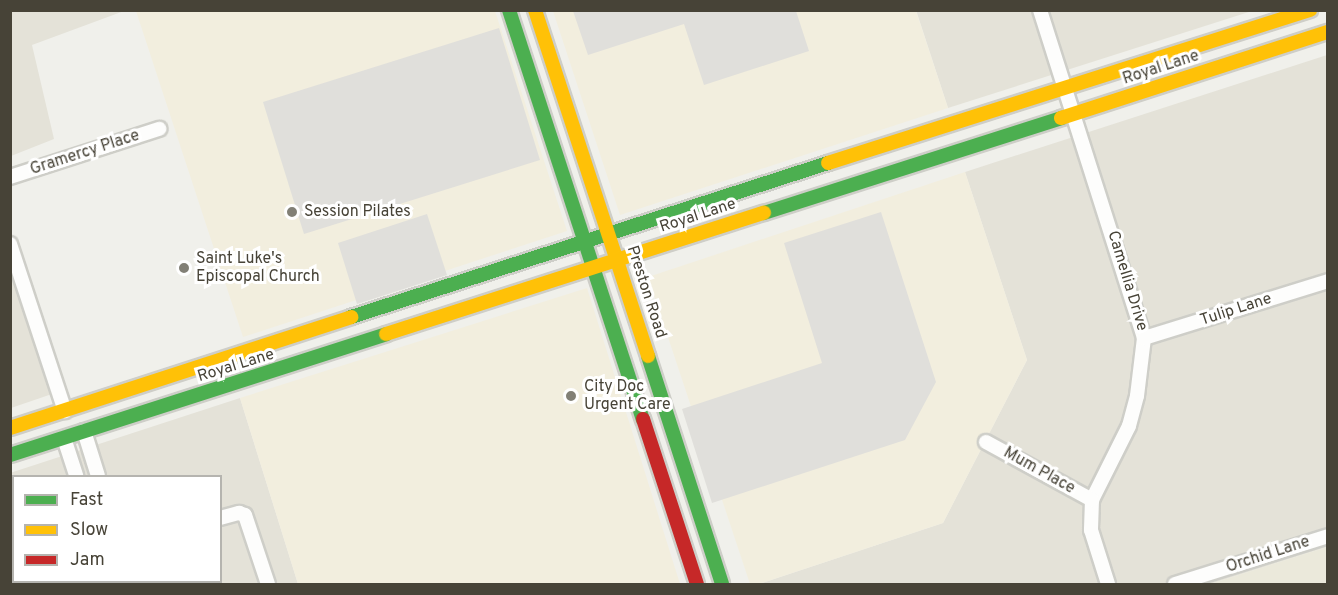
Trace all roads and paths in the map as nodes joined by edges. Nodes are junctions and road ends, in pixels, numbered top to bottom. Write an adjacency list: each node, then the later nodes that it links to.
1 (535, 10): 10 (main road, Preston Road)
2 (1040, 10): 6 (street, Camellia Drive)
3 (1310, 10): 6 (main road, Royal Lane)
4 (511, 11): 11 (main road)
5 (1328, 32): 7 (main road, Royal Lane)
6 (1066, 89): 7 (street, Camellia Drive); 10 (main road, Royal Lane)
7 (1074, 113): 13 (main road, Royal Lane); 19 (street, Camellia Drive)
8 (159, 129): 9 (street, Gramercy Place)
9 (10, 177)
10 (609, 232): 11 (main road, Royal Lane); 13 (main road, Preston Road)
11 (586, 239): 14 (main road); 16 (main road, Royal Lane)
12 (10, 244): 23 (street)
13 (618, 259): 14 (main road, Royal Lane); 29 (main road, Preston Road)
14 (595, 266): 18 (main road, Royal Lane); 32 (main road)
15 (1328, 281): 19 (street, Tulip Lane)
16 (410, 298): 17 (main road, Royal Lane); 18 (main road)
17 (348, 319): 20 (main road); 21 (main road, Royal Lane)
18 (418, 325): 20 (main road, Royal Lane)
19 (1144, 338): 35 (street, Camellia Drive)
20 (357, 345): 22 (main road, Royal Lane)
21 (186, 371): 22 (main road); 23 (main road, Royal Lane)
22 (195, 396): 25 (main road, Royal Lane)
23 (65, 411): 24 (main road, Royal Lane); 25 (main road); 26 (main road)
24 (10, 428)
25 (84, 431): 26 (main road, Royal Lane); 31 (street)
26 (64, 438): 28 (main road, Royal Lane); 30 (street)
27 (986, 442): 35 (street, Mum Place)
28 (10, 455)
29 (686, 470): 32 (main road); 33 (main road, Preston Road)
30 (75, 475)
31 (97, 475)
32 (662, 477): 34 (main road)
33 (693, 492): 34 (main road); 40 (main road, Preston Road)
34 (669, 497): 39 (main road)
35 (1092, 500): 41 (street, Camellia Drive)
36 (222, 517): 38 (street)
37 (1328, 536): 42 (street, Orchid Lane)
38 (268, 585)
39 (697, 585)
40 (722, 585)
41 (1108, 585)
42 (1175, 585)

